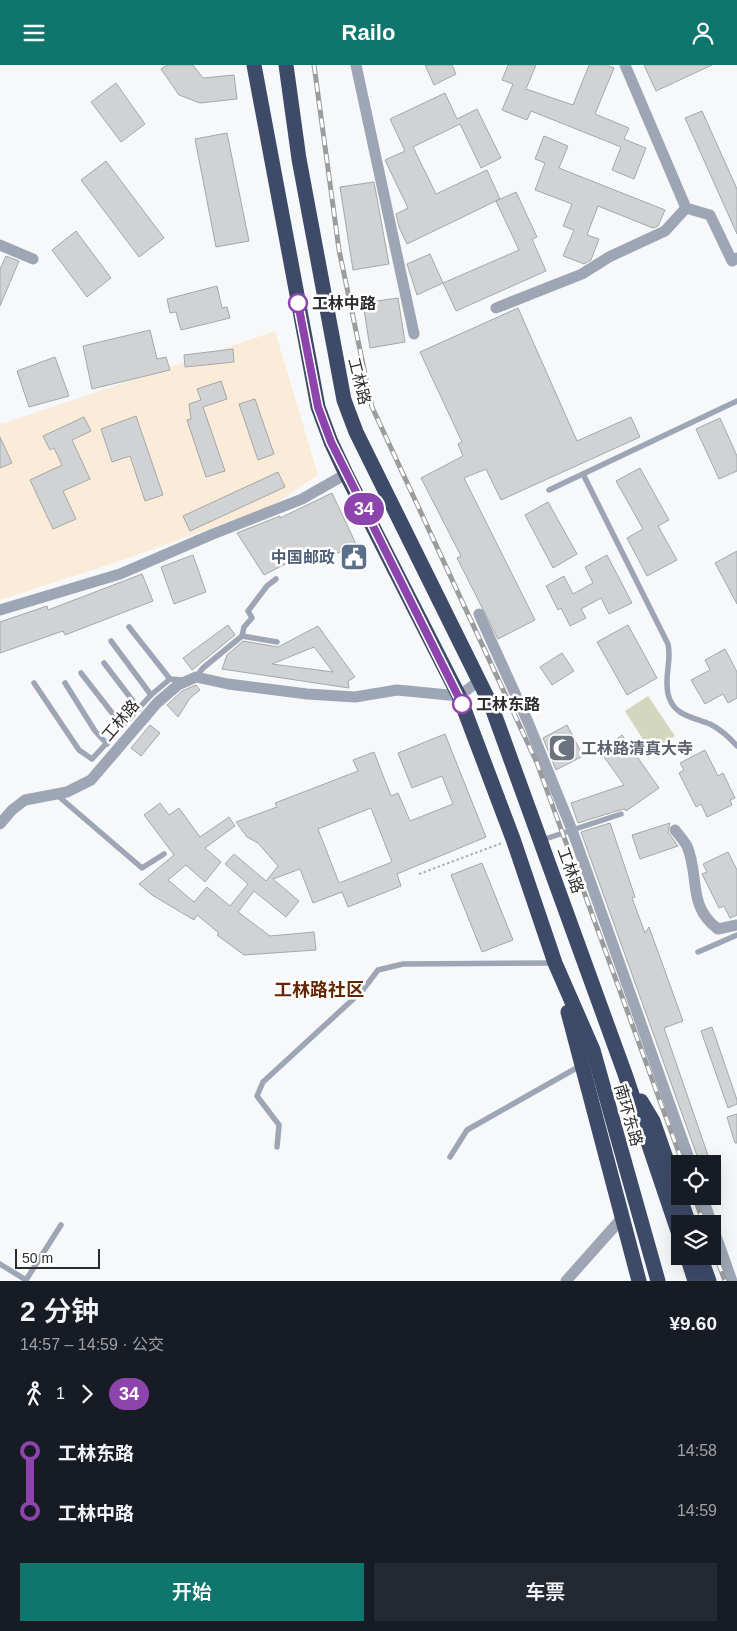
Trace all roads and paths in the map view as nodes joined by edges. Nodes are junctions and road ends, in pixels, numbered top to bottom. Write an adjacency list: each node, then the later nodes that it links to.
1 (254, 65): 12 (highway)
2 (286, 65): 26 (highway, 工林路)
3 (356, 65): 10 (street)
4 (625, 65): 5 (street)
5 (686, 208): 8 (street); 9 (street)
6 (0, 245): 7 (street)
7 (33, 259)
8 (737, 259)
9 (496, 308)
10 (414, 334)
11 (737, 401): 13 (lane)
12 (346, 474): 16 (street); 30 (highway)
13 (583, 474): 14 (lane); 34 (lane)
14 (549, 490)
15 (276, 579): 19 (lane)
16 (0, 610)
17 (479, 615): 40 (street)
18 (129, 627): 24 (lane)
19 (242, 635): 21 (lane); 25 (lane)
20 (111, 641): 29 (lane)
21 (278, 642)
22 (104, 663): 31 (lane)
23 (81, 673): 32 (lane)
24 (170, 679): 25 (lane); 29 (lane)
25 (191, 679): 30 (street); 35 (street, 工林路)
26 (480, 680): 30 (street); 43 (highway, 工林路)
27 (34, 683): 33 (lane)
28 (65, 683): 33 (lane)
29 (151, 695): 31 (lane)
30 (459, 697): 42 (highway)
31 (139, 709): 32 (lane)
32 (123, 727): 33 (lane)
33 (108, 744)
34 (737, 746)
35 (56, 794): 36 (street, 工林路); 44 (lane)
36 (12, 810): 37 (lane); 39 (street, 工林路)
37 (0, 813)
38 (621, 814): 40 (lane)
39 (0, 824)
40 (572, 830): 43 (lane); 53 (street)
41 (676, 830): 46 (street)
42 (513, 839): 45 (path); 49 (highway)
43 (542, 840): 51 (highway, 工林路)
44 (164, 853)
45 (420, 873)
46 (737, 925)
47 (737, 935): 48 (lane)
48 (698, 952)
49 (556, 963): 50 (highway); 52 (lane); 65 (highway, 南环东路)
50 (582, 1065): 54 (lane); 57 (highway)
51 (625, 1074): 55 (highway, 南环东路); 56 (highway)
52 (277, 1147)
53 (688, 1155)
54 (450, 1157)
55 (673, 1215)
56 (686, 1215)
57 (622, 1218): 63 (street); 64 (highway)
58 (61, 1225): 60 (lane)
59 (721, 1249): 68 (street)
60 (0, 1264)
61 (690, 1265): 66 (highway)
62 (703, 1265): 67 (highway)
63 (566, 1281)
64 (639, 1281)
65 (658, 1281)
66 (695, 1281)
67 (709, 1281)
68 (732, 1281)

